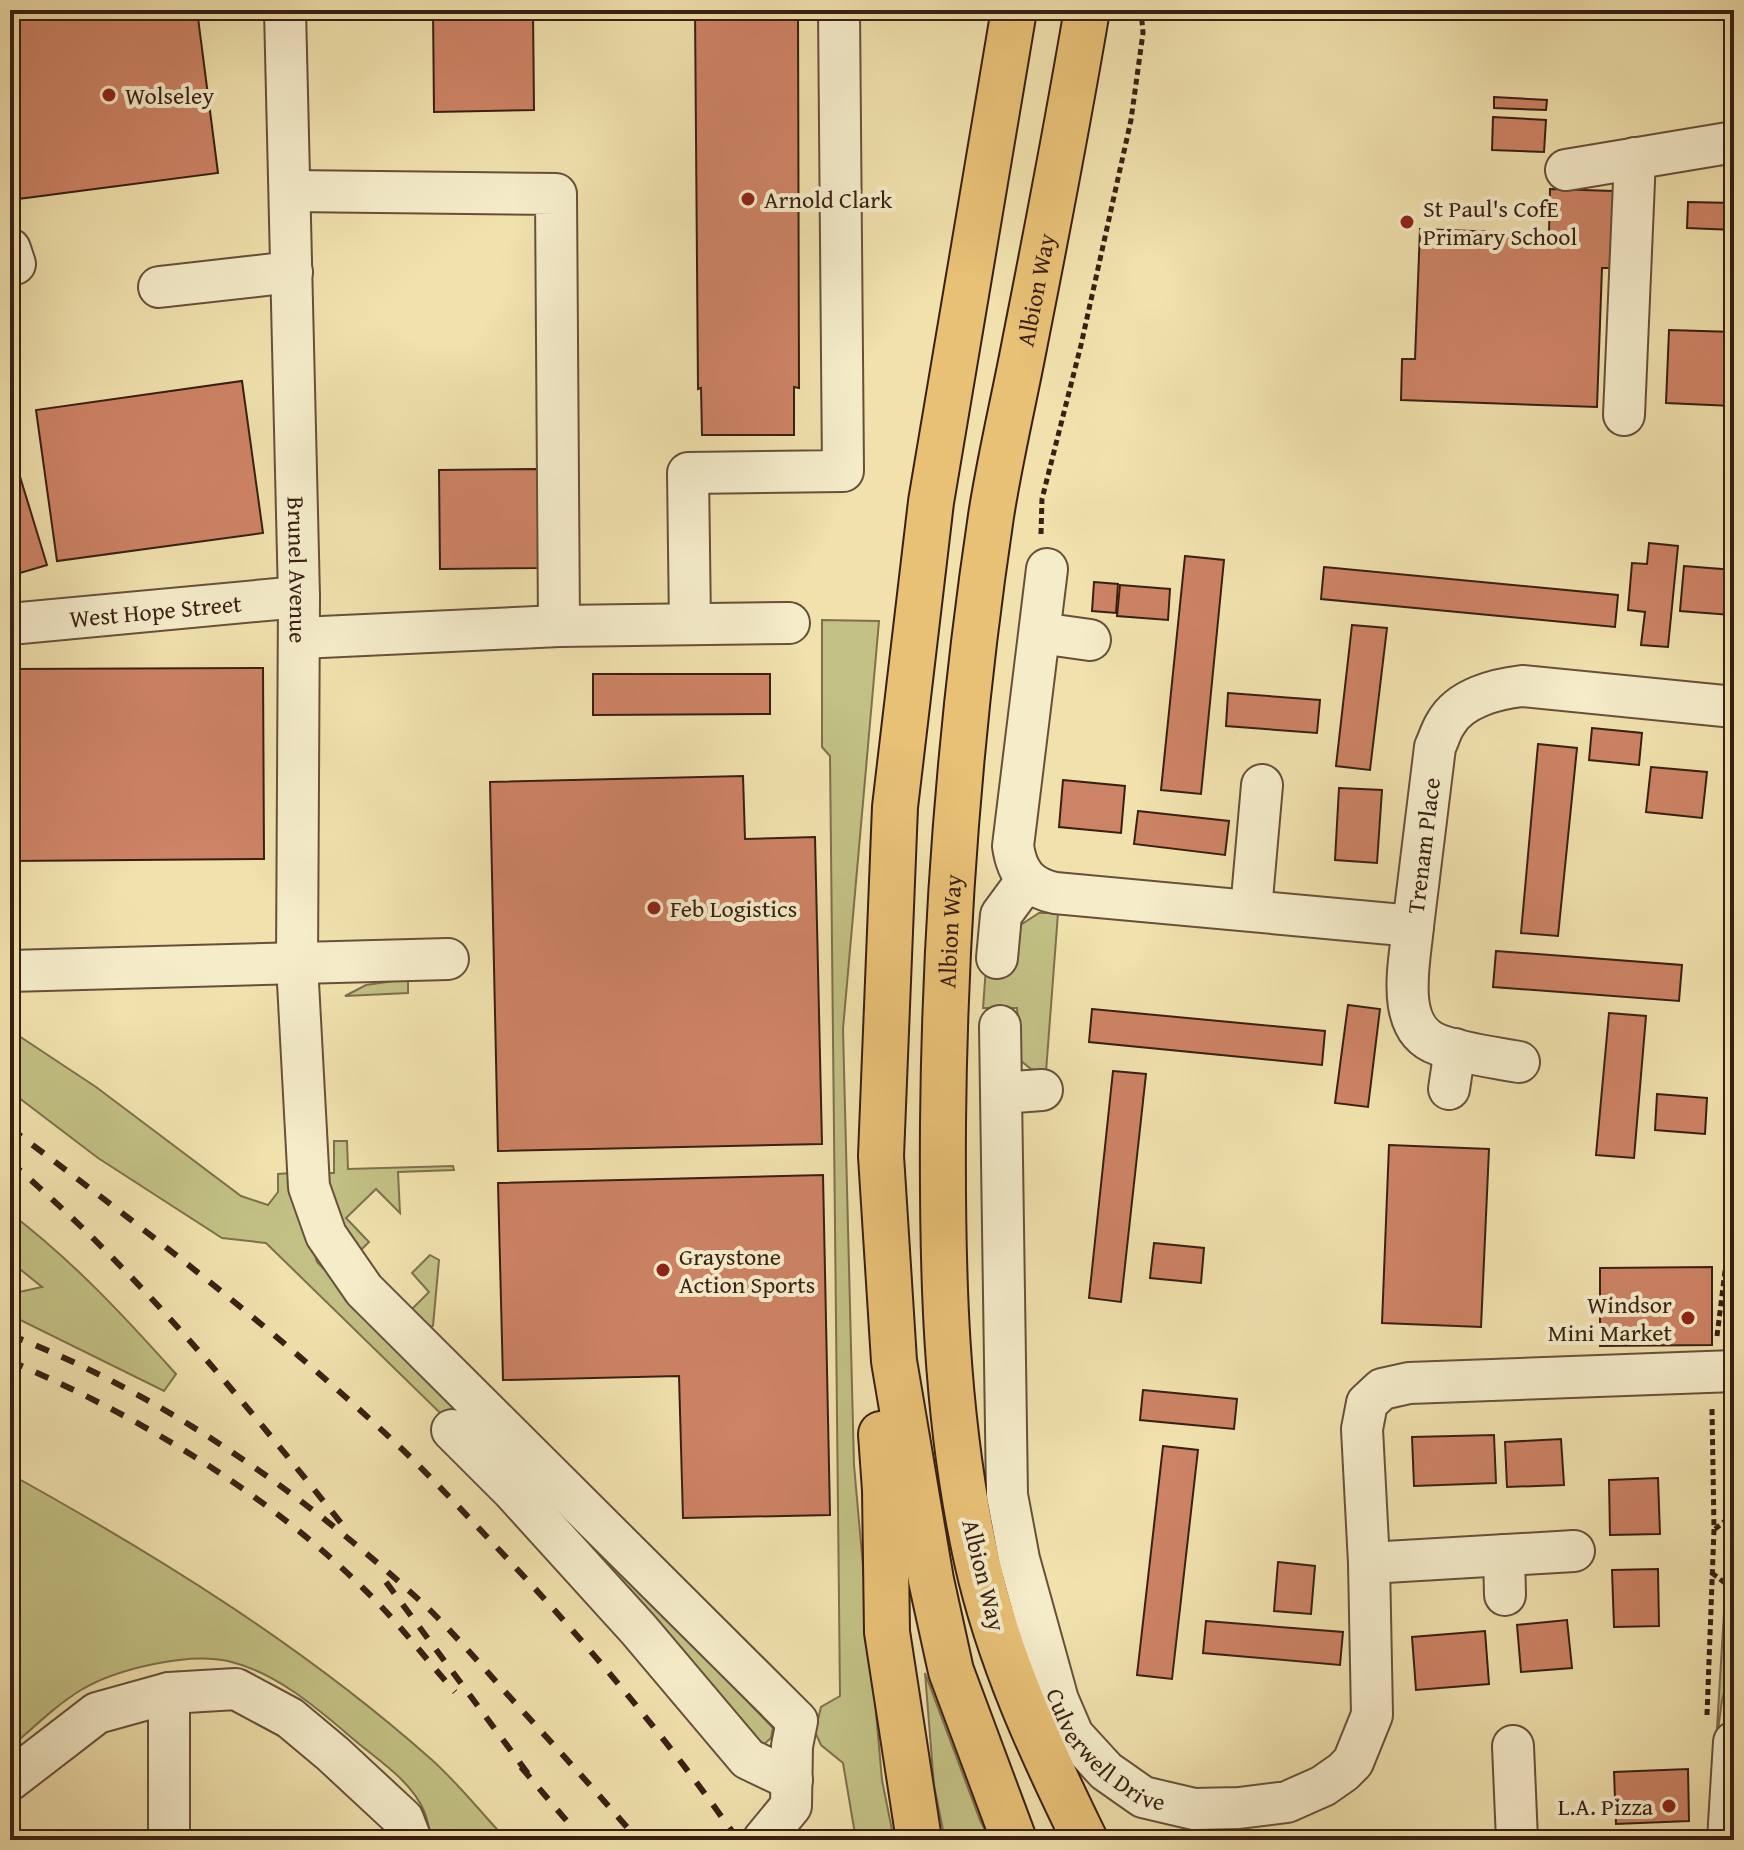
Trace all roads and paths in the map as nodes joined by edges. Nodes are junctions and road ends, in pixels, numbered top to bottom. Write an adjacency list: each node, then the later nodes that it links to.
1 (285, 10): 9 (street, Brunel Avenue)
2 (839, 10): 17 (street)
3 (1087, 10): 50 (highway, Albion Way)
4 (1141, 10): 13 (path)
5 (1009, 19): 37 (highway, Albion Way)
6 (1734, 142): 7 (street)
7 (1635, 158): 8 (street); 12 (street)
8 (1566, 170)
9 (291, 191): 10 (street, Brunel Avenue); 18 (street)
10 (292, 272): 11 (street); 14 (street, Brunel Avenue)
11 (159, 287)
12 (1624, 415)
13 (1047, 569): 19 (street)
14 (299, 597): 16 (street, West Hope Street); 20 (street, Brunel Avenue)
15 (789, 623): 17 (street)
16 (10, 624)
17 (690, 624): 18 (street)
18 (559, 626): 20 (street)
19 (1040, 633): 21 (street); 24 (street)
20 (300, 638): 29 (street, Brunel Avenue)
21 (1090, 640)
22 (1734, 707): 26 (street, Trenam Place)
23 (1262, 785): 25 (street)
24 (1026, 881): 25 (street, Trenam Place); 27 (street)
25 (1251, 910): 26 (street, Trenam Place)
26 (1413, 926): 32 (street)
27 (997, 958)
28 (448, 959): 29 (street)
29 (297, 964): 30 (street); 54 (street, Brunel Avenue)
30 (10, 971)
31 (1000, 1026): 36 (street, Culverwell Drive)
32 (1455, 1049): 33 (street); 34 (street)
33 (1519, 1062)
34 (1449, 1089)
35 (1042, 1090): 36 (street)
36 (1001, 1093): 45 (street, Culverwell Drive)
37 (881, 1156): 59 (highway); 60 (highway, Albion Way)
38 (1734, 1198): 39 (path)
39 (1721, 1373): 42 (path); 45 (street, Culverwell Drive)
40 (452, 1430): 54 (street)
41 (1734, 1514): 42 (path)
42 (1714, 1529): 46 (path)
43 (1574, 1551): 44 (street)
44 (1504, 1555): 45 (street); 48 (street)
45 (1369, 1563)
46 (1711, 1573): 47 (path); 51 (path)
47 (1734, 1590)
48 (1505, 1595)
49 (169, 1693): 53 (street); 56 (street); 57 (street)
50 (1033, 1734): 61 (highway); 62 (highway, Albion Way)
51 (1720, 1736): 55 (street)
52 (1513, 1746): 63 (street)
53 (10, 1780)
54 (792, 1780): 58 (street, Brunel Avenue)
55 (1731, 1816)
56 (169, 1840)
57 (411, 1840)
58 (763, 1840)
59 (919, 1840)
60 (1014, 1840)
61 (1059, 1840)
62 (1085, 1840)
63 (1517, 1840)

